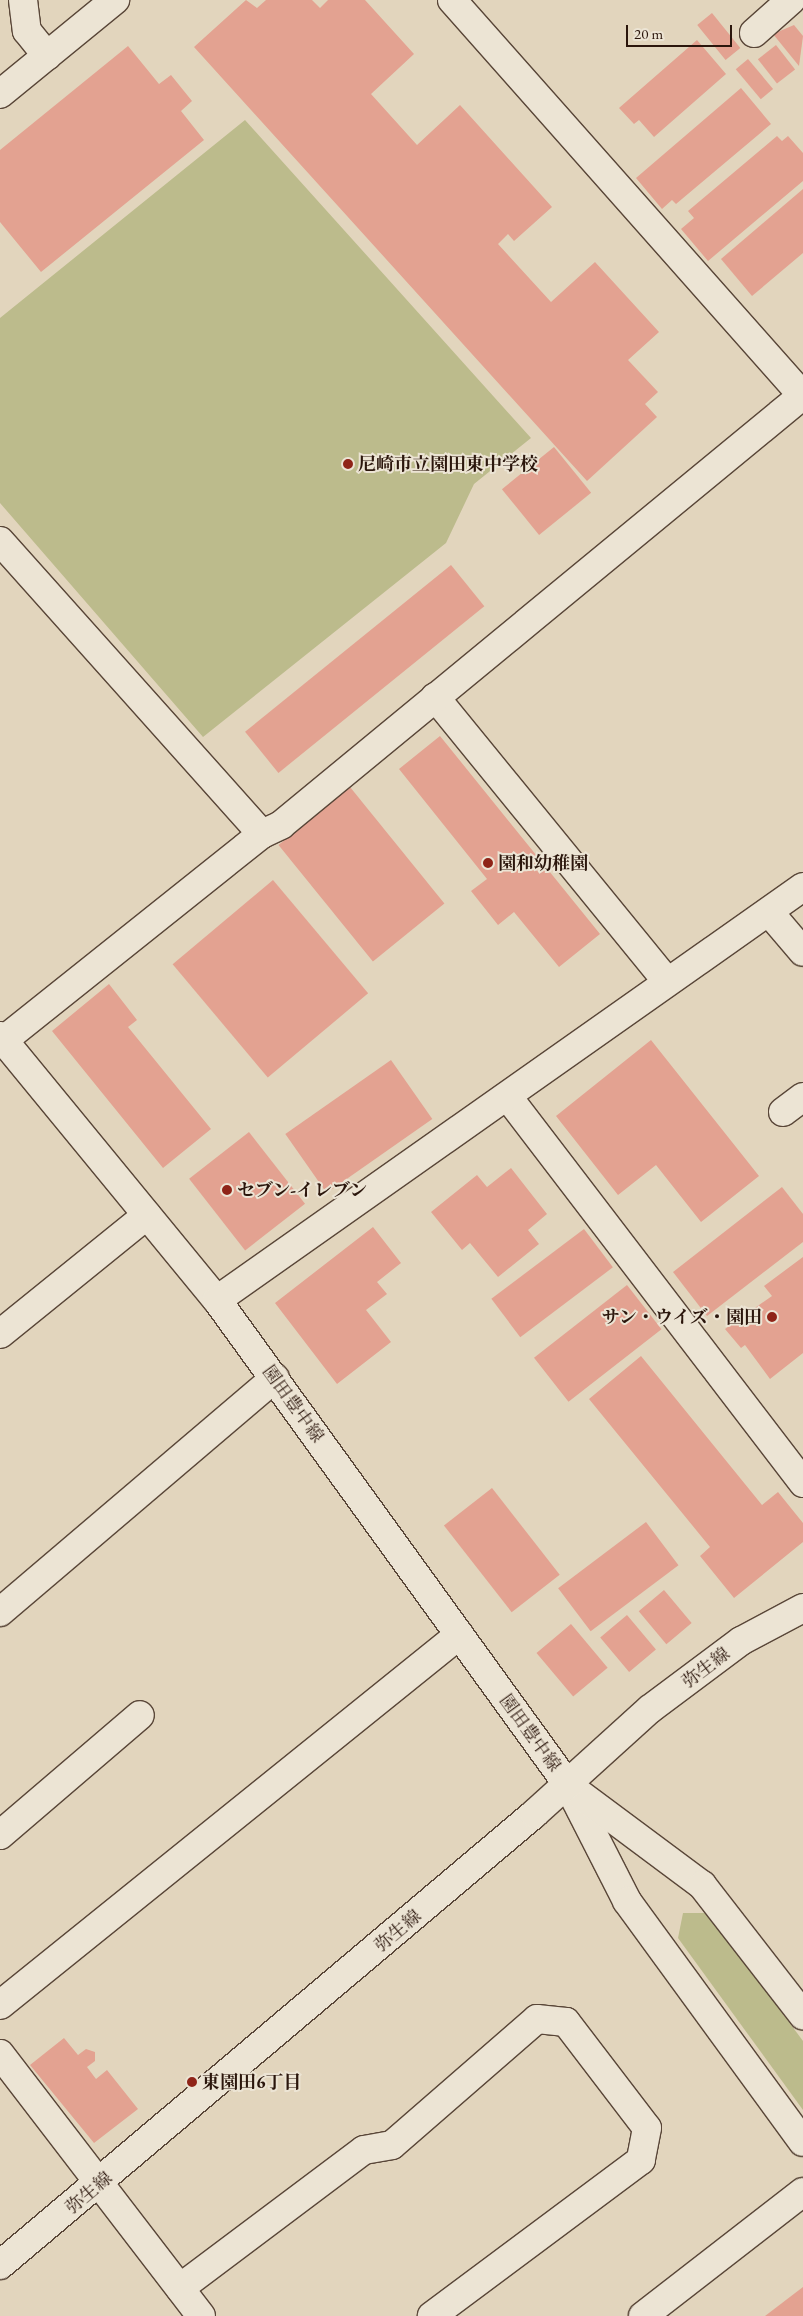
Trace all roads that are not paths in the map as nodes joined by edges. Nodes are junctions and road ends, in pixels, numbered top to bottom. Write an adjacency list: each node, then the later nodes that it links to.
1 (23, 0): 6 (street)
2 (115, 0): 6 (street)
3 (452, 0): 8 (street)
4 (791, 0): 5 (street)
5 (754, 32)
6 (47, 56): 7 (street)
7 (0, 94)
8 (803, 396): 10 (street)
9 (0, 541): 11 (street)
10 (435, 698): 11 (street); 15 (street)
11 (262, 834): 16 (street)
12 (803, 887): 13 (street)
13 (769, 912): 14 (street); 15 (street)
14 (803, 952)
15 (668, 982): 17 (street)
16 (1, 1040): 18 (street, 園田豊中線)
17 (508, 1097): 19 (street); 22 (street)
18 (147, 1215): 19 (street, 園田豊中線); 20 (street)
19 (217, 1300): 21 (street, 園田豊中線)
20 (0, 1334)
21 (275, 1378): 24 (street); 25 (street, 園田豊中線)
22 (803, 1482)
23 (803, 1608): 27 (street, 弥生線)
24 (0, 1612)
25 (459, 1635): 27 (street, 園田豊中線); 29 (street)
26 (140, 1715): 28 (street)
27 (568, 1785): 30 (street); 32 (street); 33 (street, 弥生線)
28 (0, 1835)
29 (0, 2005)
30 (803, 2015)
31 (0, 2054): 33 (street)
32 (803, 2142)
33 (100, 2184): 35 (street, 弥生線); 36 (street)
34 (803, 2192): 39 (street)
35 (0, 2265)
36 (180, 2288): 37 (street); 38 (street)
37 (201, 2316)
38 (432, 2316)
39 (643, 2316)

